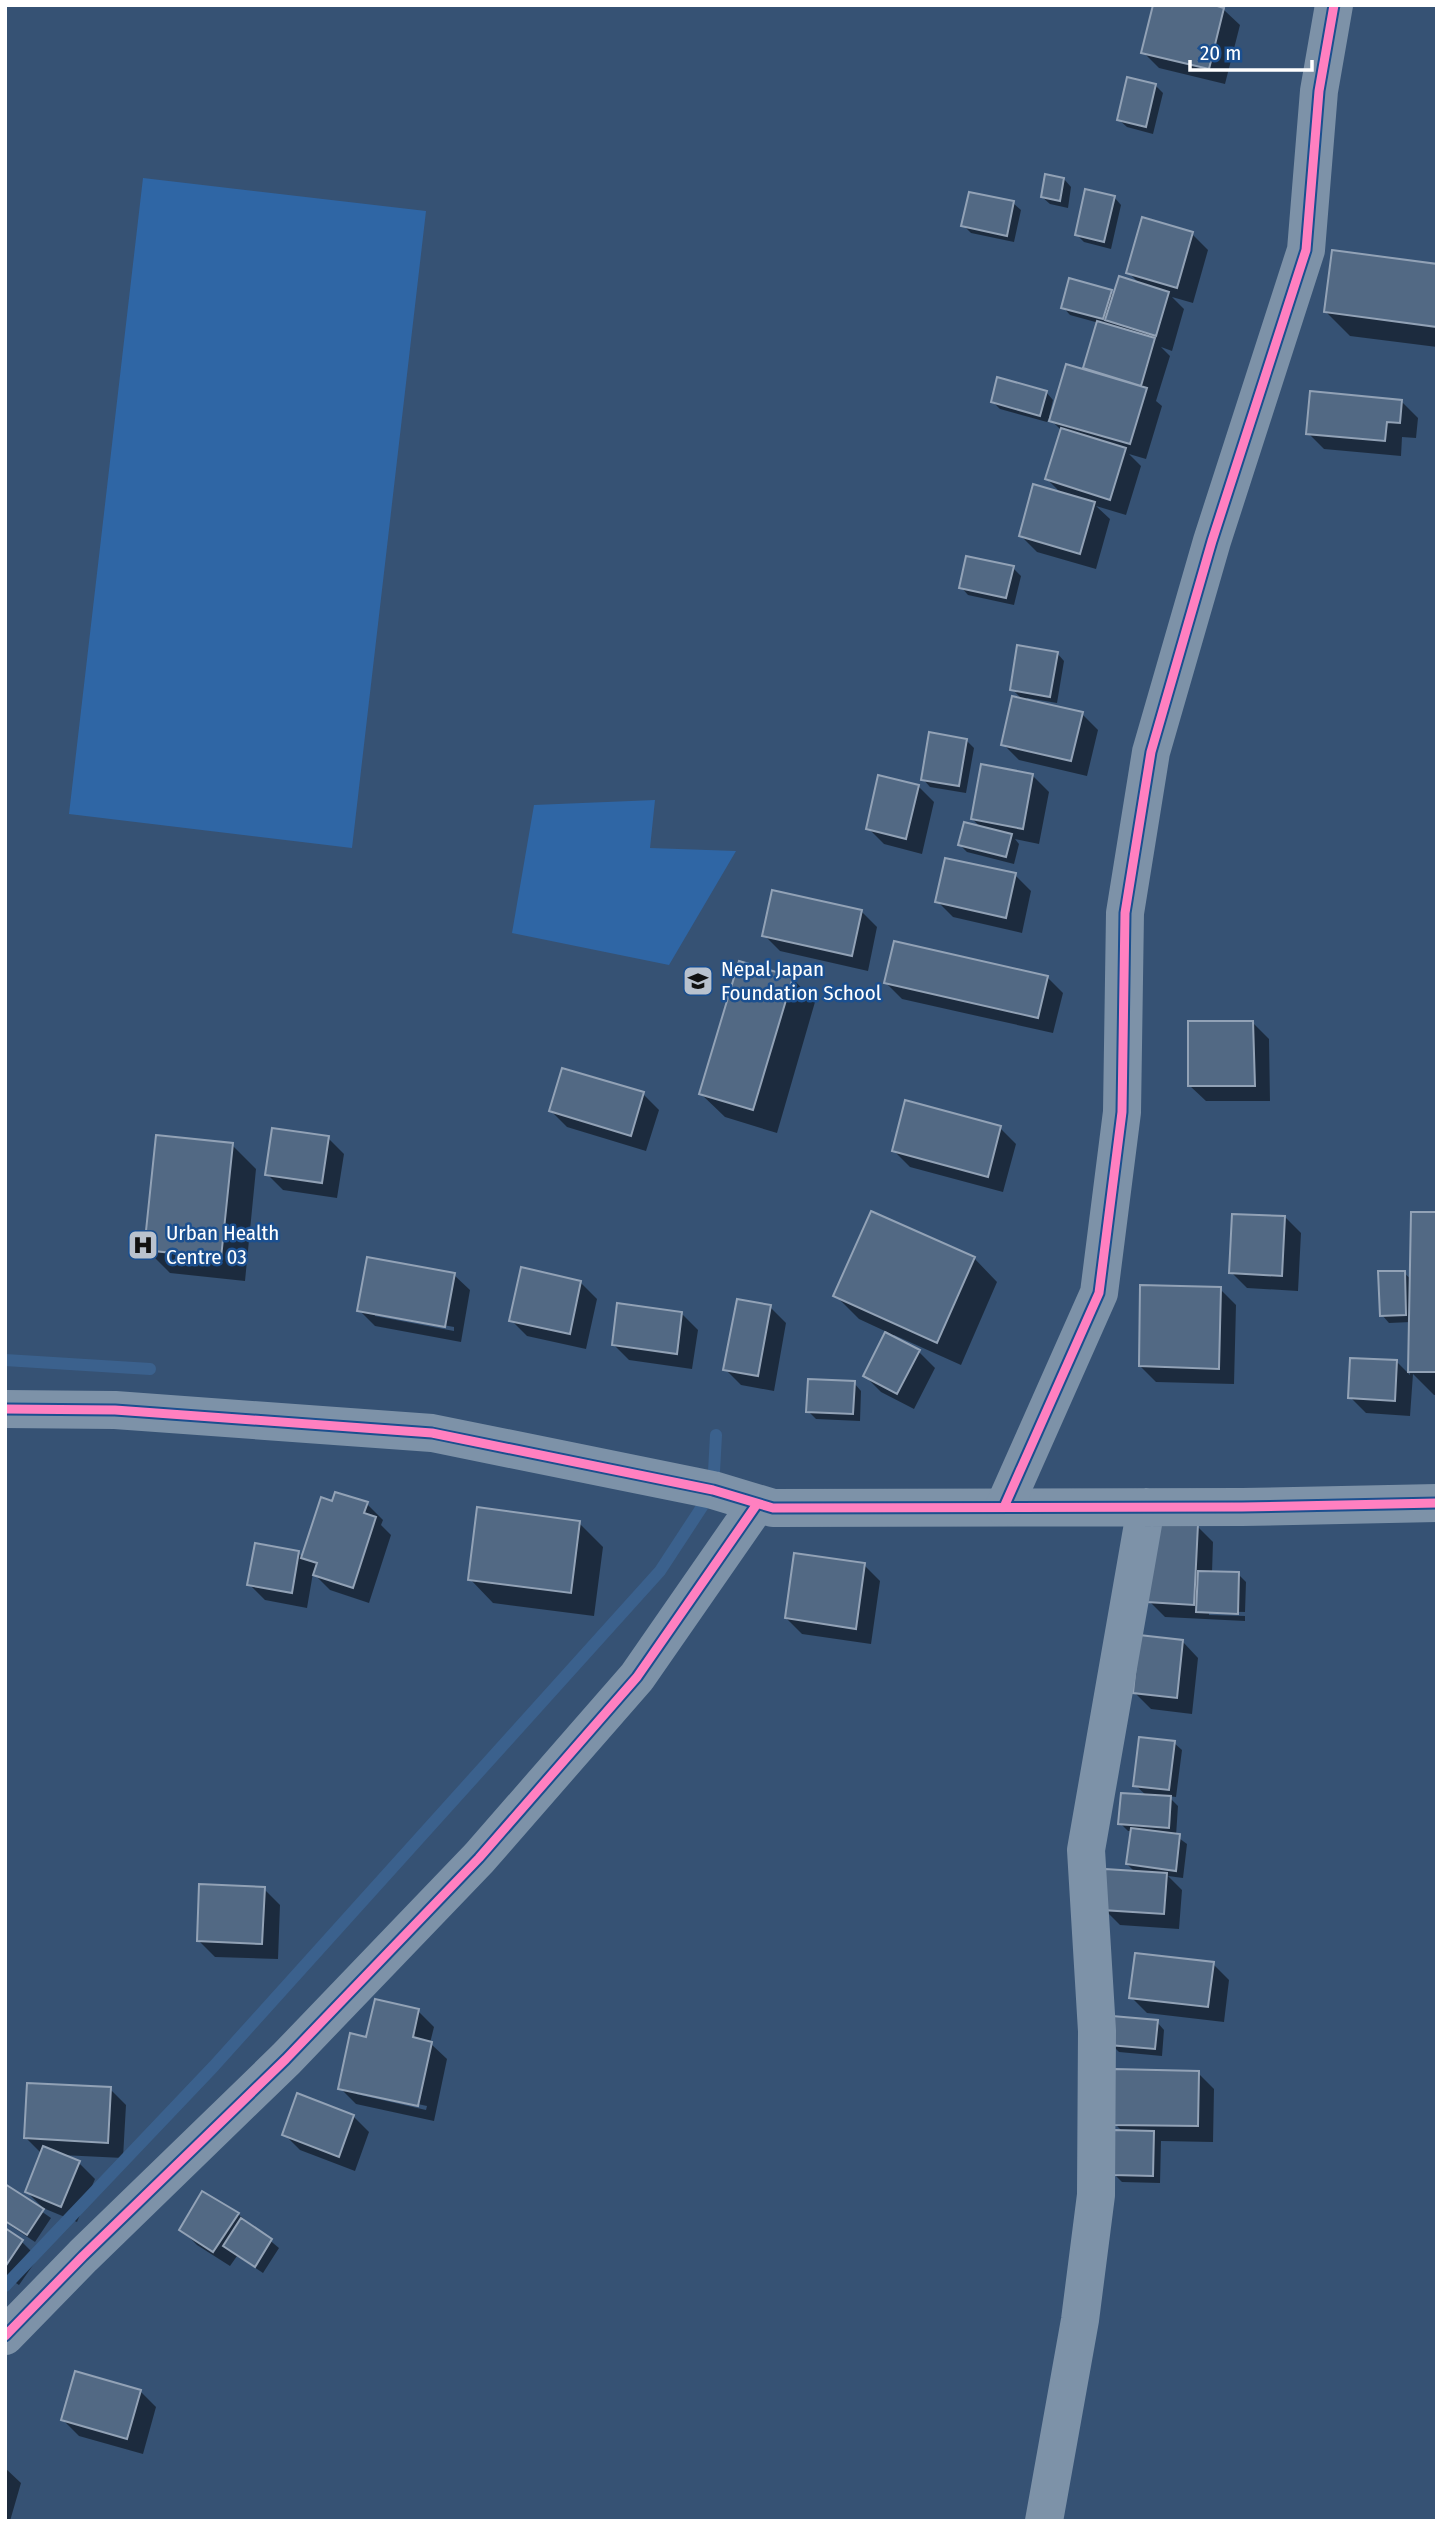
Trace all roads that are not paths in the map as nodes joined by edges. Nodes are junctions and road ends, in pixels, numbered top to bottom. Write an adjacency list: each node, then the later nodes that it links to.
1 (1335, 5): 5 (street)
2 (5, 1409): 4 (street)
3 (1437, 1503): 6 (street)
4 (757, 1504): 5 (street); 7 (street)
5 (1004, 1507): 6 (street)
6 (1146, 1507): 8 (street)
7 (5, 2336)
8 (1044, 2521)

